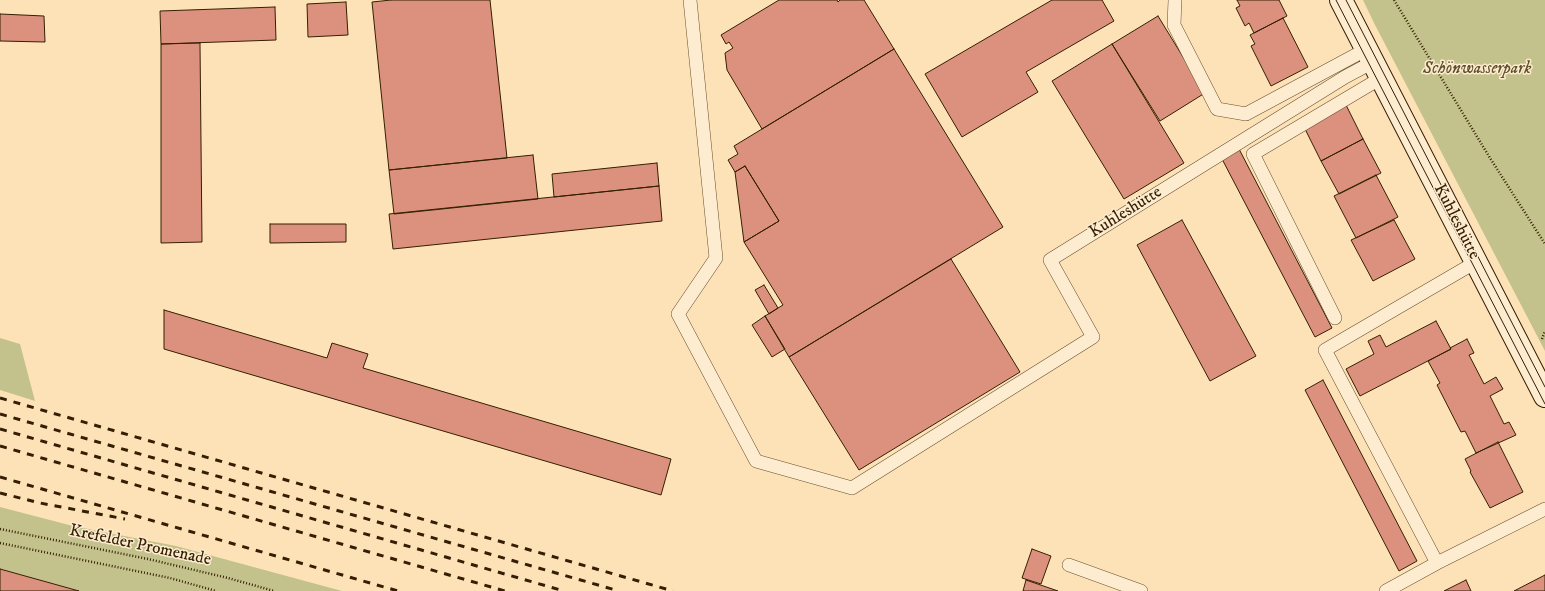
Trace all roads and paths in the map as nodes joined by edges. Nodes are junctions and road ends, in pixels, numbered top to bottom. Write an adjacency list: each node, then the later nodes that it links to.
1 (690, 0): 5 (lane, Kuhleshütte)
2 (1175, 0): 5 (lane)
3 (1341, 0): 5 (street, Kuhleshütte)
4 (1394, 0): 6 (path)
5 (1374, 63): 7 (street, Kuhleshütte); 8 (lane)
6 (1545, 244)
7 (1476, 262): 9 (street, Kuhleshütte); 13 (lane)
8 (1335, 318)
9 (1545, 396)
10 (1545, 509): 13 (lane)
11 (0, 529): 16 (path, Krefelder Promenade)
12 (0, 543): 15 (path)
13 (1437, 563): 18 (lane)
14 (1069, 565): 17 (lane)
15 (216, 591)
16 (274, 591)
17 (1141, 591)
18 (1386, 591)

